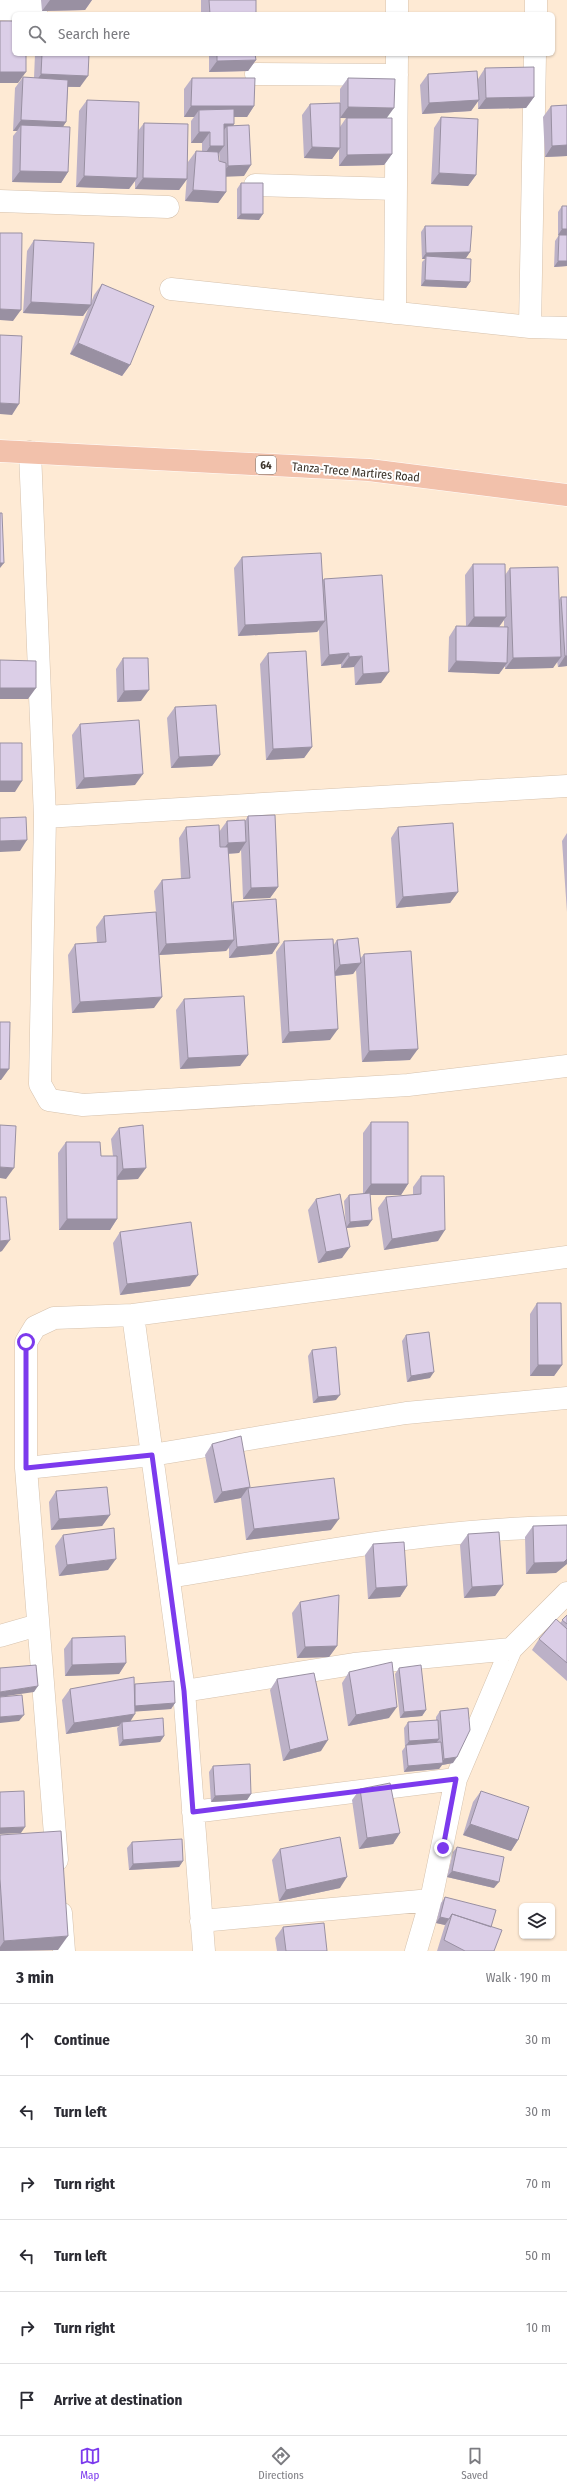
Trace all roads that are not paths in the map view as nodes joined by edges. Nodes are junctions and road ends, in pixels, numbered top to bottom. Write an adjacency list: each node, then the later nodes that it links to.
1 (36, 0): 4 (street)
2 (397, 0): 5 (street)
3 (536, 0): 6 (street)
4 (0, 8)
5 (397, 12)
6 (536, 12)
7 (535, 56): 16 (street)
8 (397, 64): 9 (street); 11 (street)
9 (256, 74)
10 (255, 186): 11 (street)
11 (396, 189): 15 (street)
12 (0, 201): 13 (street)
13 (168, 207)
14 (171, 289): 15 (street)
15 (395, 313): 16 (street)
16 (530, 327): 17 (street)
17 (567, 328)
18 (0, 451): 19 (main road, Tanza-Trece Martires Road / 64)
19 (30, 452): 20 (main road, Tanza-Trece Martires Road / 64); 22 (street)
20 (567, 495)
21 (567, 786): 22 (street)
22 (46, 817): 23 (street)
23 (567, 1066)
24 (567, 1257): 25 (street)
25 (133, 1315): 27 (street); 28 (street)
26 (567, 1398): 27 (street)
27 (152, 1455): 28 (street); 30 (street)
28 (26, 1468): 32 (street)
29 (567, 1527): 30 (street)
30 (170, 1577): 35 (street)
31 (567, 1593): 34 (street)
32 (38, 1625): 33 (street); 40 (street)
33 (0, 1636)
34 (511, 1649): 35 (street); 36 (street)
35 (184, 1691): 37 (street)
36 (456, 1779): 37 (street); 38 (street)
37 (193, 1812): 39 (street)
38 (431, 1900): 39 (street); 42 (street)
39 (201, 1921): 41 (street)
40 (64, 1951)
41 (204, 1951)
42 (416, 1951)

